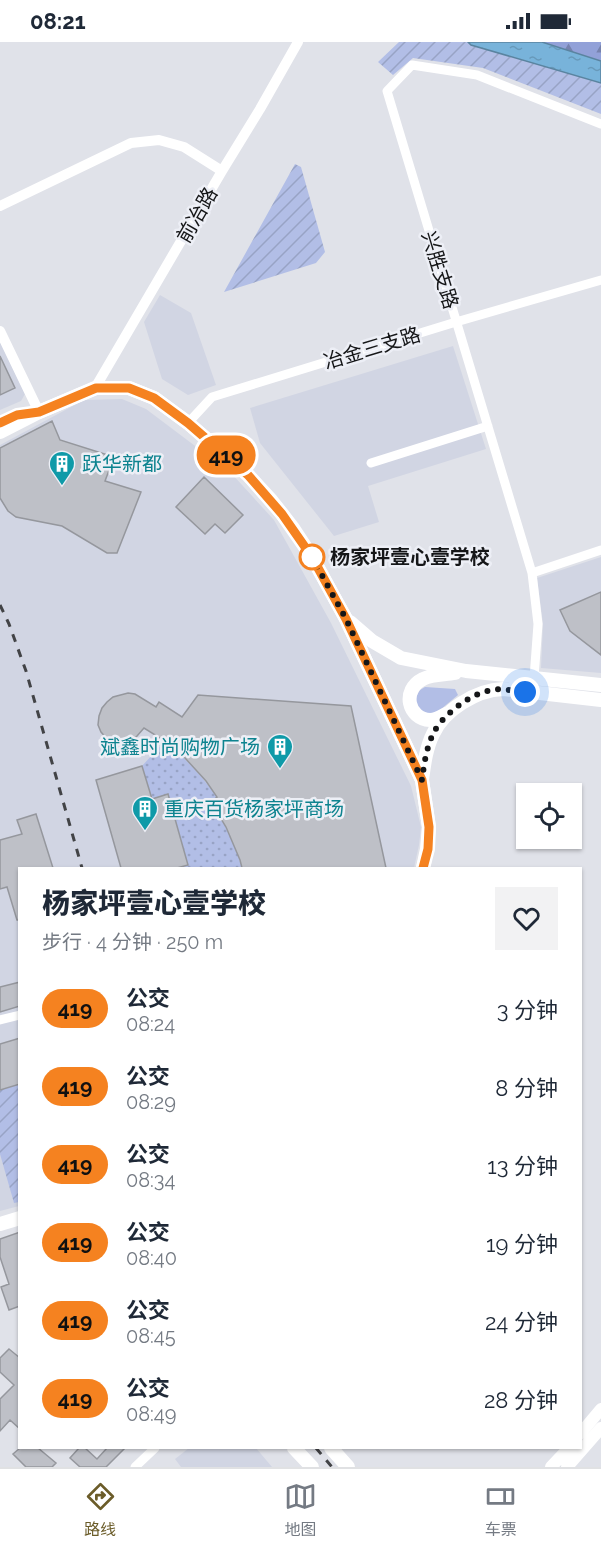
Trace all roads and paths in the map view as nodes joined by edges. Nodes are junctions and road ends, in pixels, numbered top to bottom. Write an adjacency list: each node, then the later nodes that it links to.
1 (298, 42): 3 (street, 前冶路)
2 (601, 124): 6 (street, 兴胜支路)
3 (222, 171): 4 (street); 8 (street, 前冶路)
4 (0, 206)
5 (601, 280): 6 (street, 冶金三支路)
6 (456, 322): 11 (street, 冶金三支路); 12 (street, 兴胜支路)
7 (0, 331): 9 (street)
8 (96, 388): 9 (main road); 11 (main road)
9 (39, 412): 10 (main road); 13 (main road)
10 (0, 423)
11 (188, 423): 17 (main road)
12 (488, 426): 14 (street); 16 (street, 兴胜支路)
13 (0, 432)
14 (371, 463)
15 (601, 550): 16 (street)
16 (532, 573): 19 (street, 兴胜支路)
17 (346, 619): 18 (main road); 23 (main road)
18 (466, 671): 19 (main road); 22 (main road)
19 (534, 678): 20 (main road)
20 (601, 685)
21 (601, 700): 22 (main road)
22 (454, 710): 23 (main road)
23 (422, 780): 24 (main road)
24 (423, 867)
25 (18, 1016): 26 (street)
26 (0, 1020)
27 (18, 1219): 28 (main road)
28 (0, 1224)
29 (601, 1409): 31 (main road)
30 (601, 1428): 36 (main road)
31 (582, 1432)
32 (154, 1449): 37 (street)
33 (295, 1449): 38 (main road)
34 (332, 1449): 39 (main road)
35 (568, 1449): 40 (main road)
36 (572, 1465)
37 (135, 1467)
38 (312, 1467)
39 (348, 1467)
40 (551, 1467)

